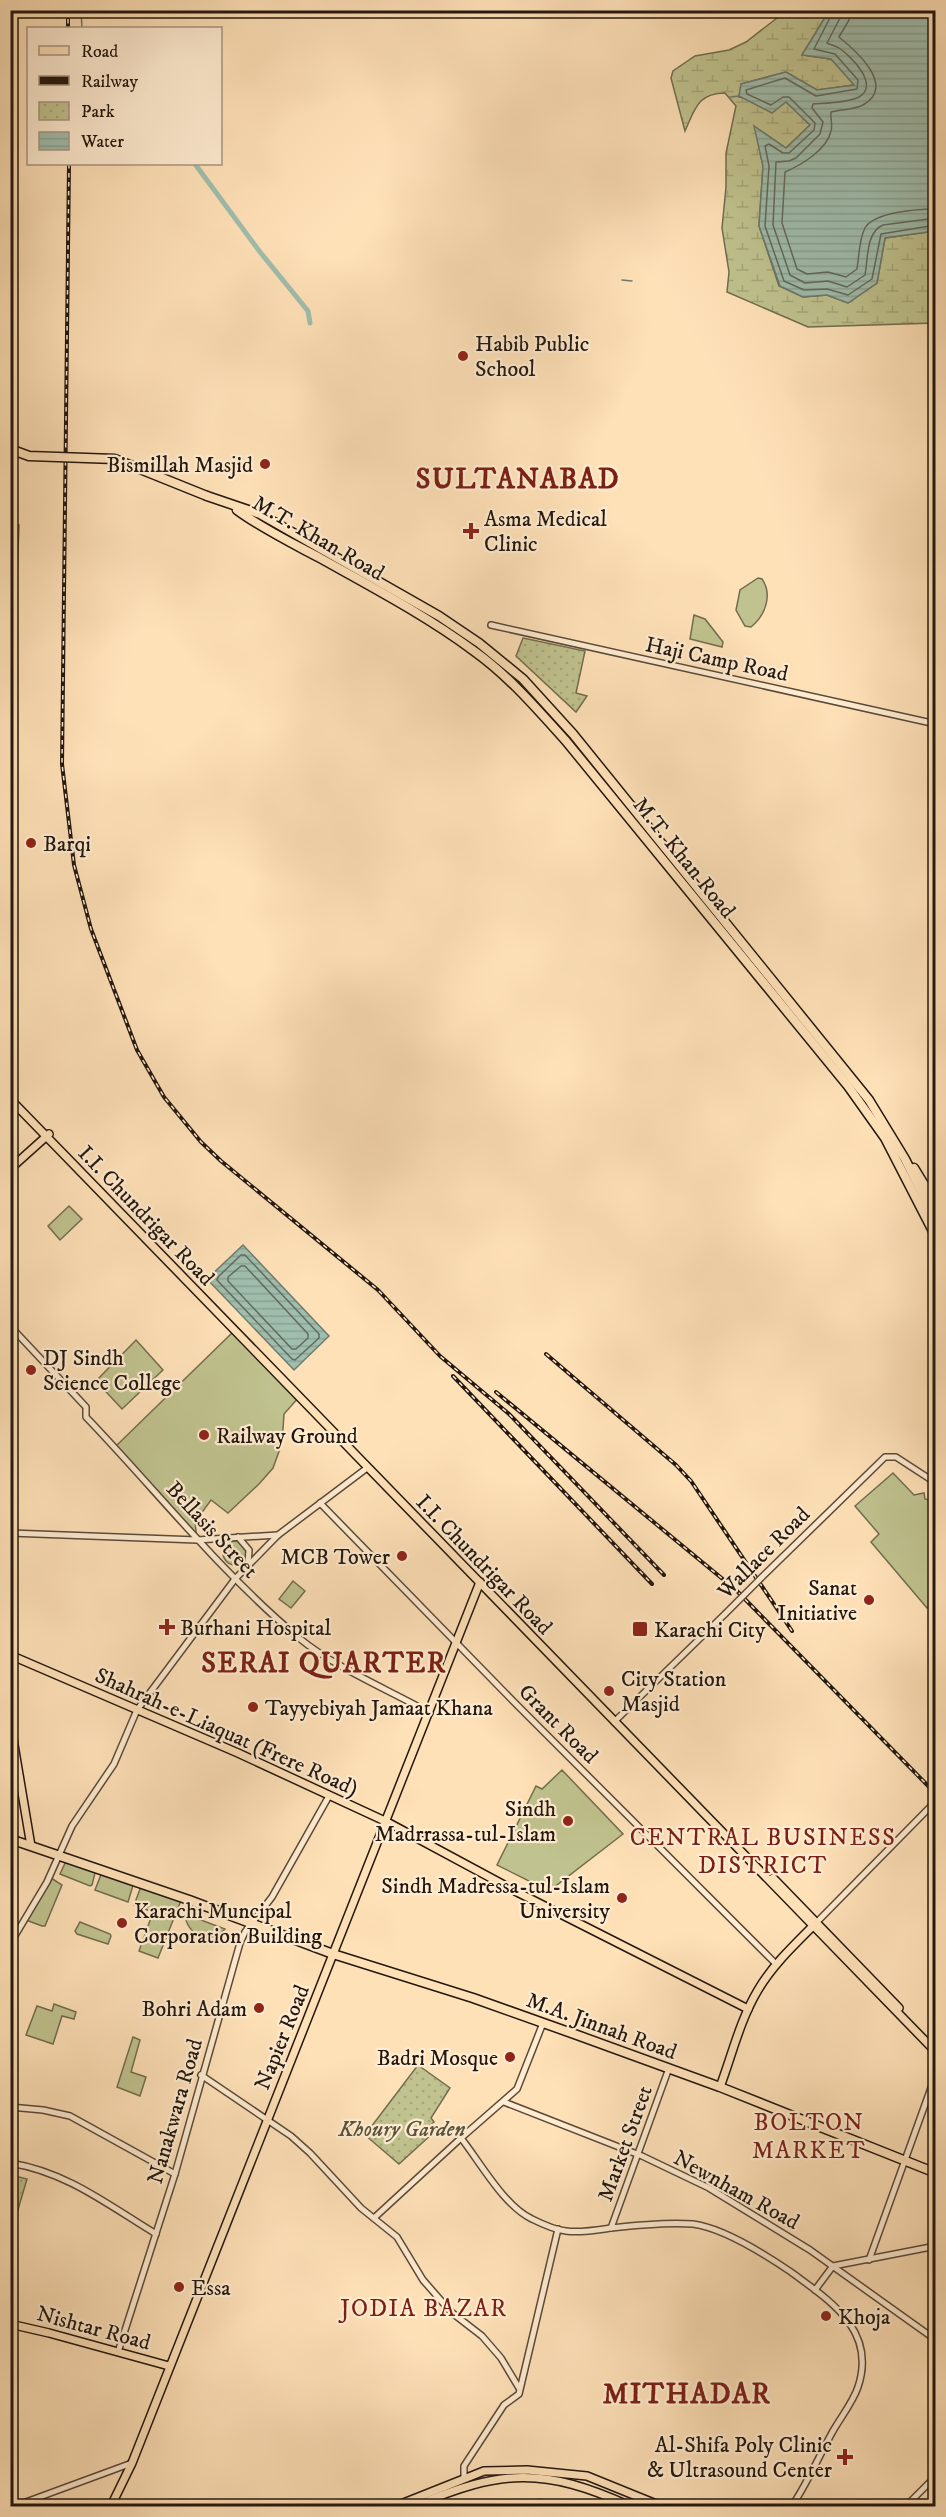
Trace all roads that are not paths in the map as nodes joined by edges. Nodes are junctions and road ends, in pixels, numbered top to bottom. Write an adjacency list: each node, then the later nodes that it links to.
1 (10, 449): 2 (highway, bridge)
2 (229, 505): 8 (highway, M.T. Khan Road); 11 (highway, M.T. Khan Road)
3 (491, 625): 4 (street, Haji Camp Road)
4 (936, 724)
5 (10, 1093): 7 (main road, I.I. Chundrigar Road)
6 (10, 1099): 7 (main road, I.I. Chundrigar Road)
7 (47, 1135): 9 (main road); 13 (main road, I.I. Chundrigar Road); 22 (main road, I.I. Chundrigar Road)
8 (905, 1159): 10 (highway); 11 (highway, M.T. Khan Road)
9 (10, 1169)
10 (936, 1204)
11 (934, 1229)
12 (10, 1326): 19 (street, Bellasis Street)
13 (367, 1468): 15 (street); 22 (main road, I.I. Chundrigar Road)
14 (936, 1483): 28 (street, Wallace Road, bridge)
15 (320, 1503): 17 (street); 23 (street, Grant Road)
16 (10, 1533): 19 (street)
17 (278, 1535): 18 (street); 20 (street)
18 (238, 1537): 19 (street); 20 (street)
19 (197, 1540): 21 (street, Bellasis Street)
20 (248, 1565): 21 (street)
21 (235, 1579): 25 (street); 26 (street, Bellasis Street)
22 (480, 1582): 23 (main road, Napier Road); 28 (main road, I.I. Chundrigar Road)
23 (457, 1644): 26 (main road, Napier Road); 39 (street, Grant Road)
24 (10, 1655): 25 (main road, Shahrah-e-Liaquat (Frere Road))
25 (137, 1710): 29 (main road, Shahrah-e-Liaquat (Frere Road)); 34 (street)
26 (430, 1713): 31 (main road, Napier Road)
27 (10, 1721): 33 (main road)
28 (615, 1721): 36 (main road, I.I. Chundrigar Road)
29 (329, 1796): 31 (main road, Shahrah-e-Liaquat (Frere Road)); 35 (street, Nanakwara Road)
30 (936, 1802): 36 (street)
31 (387, 1822): 38 (main road, Napier Road); 40 (main road, Shahrah-e-Liaquat (Frere Road))
32 (10, 1839): 33 (highway, M.A. Jinnah Road)
33 (30, 1846): 34 (highway, M.A. Jinnah Road)
34 (58, 1856): 35 (highway, M.A. Jinnah Road); 37 (street)
35 (250, 1924): 38 (highway, M.A. Jinnah Road); 46 (street, Nanakwara Road)
36 (814, 1924): 39 (main road); 42 (main road, I.I. Chundrigar Road); 43 (main road, I.I. Chundrigar Road)
37 (10, 1944)
38 (333, 1954): 41 (highway, M.A. Jinnah Road); 50 (main road, Napier Road)
39 (777, 1965): 40 (main road)
40 (748, 2009): 47 (main road)
41 (543, 2023): 44 (highway, M.A. Jinnah Road); 48 (street)
42 (936, 2045)
43 (936, 2052)
44 (669, 2068): 47 (highway, M.A. Jinnah Road); 52 (street, Market Street)
45 (936, 2074): 53 (street)
46 (201, 2075): 50 (street); 56 (street, Nanakwara Road)
47 (720, 2087): 53 (highway, M.A. Jinnah Road)
48 (504, 2102): 51 (street); 52 (street, Newnham Road)
49 (10, 2107): 56 (street)
50 (267, 2121): 57 (street); 68 (main road, Napier Road)
51 (461, 2138): 57 (street); 58 (street)
52 (639, 2155): 59 (street, Market Street); 63 (street, Newnham Road)
53 (905, 2160): 55 (highway, M.A. Jinnah Road); 62 (street)
54 (10, 2163): 60 (street)
55 (936, 2173)
56 (174, 2174): 60 (street, Nanakwara Road)
57 (374, 2218): 69 (street)
58 (558, 2229): 59 (street); 69 (street)
59 (611, 2229): 64 (street)
60 (156, 2234): 67 (street, Nanakwara Road)
61 (936, 2246): 62 (street)
62 (869, 2260): 63 (street)
63 (833, 2266): 64 (street); 66 (street, Newnham Road)
64 (816, 2290): 79 (street)
65 (10, 2324): 67 (main road, Nishtar Road)
66 (936, 2340)
67 (118, 2352): 68 (main road, Nishtar Road)
68 (169, 2366): 70 (main road, Napier Road)
69 (519, 2388): 71 (street)
70 (132, 2463): 73 (street); 74 (main road, Napier Road)
71 (464, 2478): 75 (main road); 78 (main road)
72 (935, 2478): 80 (street)
73 (15, 2506)
74 (111, 2506)
75 (396, 2506)
76 (415, 2506): 77 (main road)
77 (630, 2506)
78 (661, 2506)
79 (792, 2506)
80 (906, 2506)

